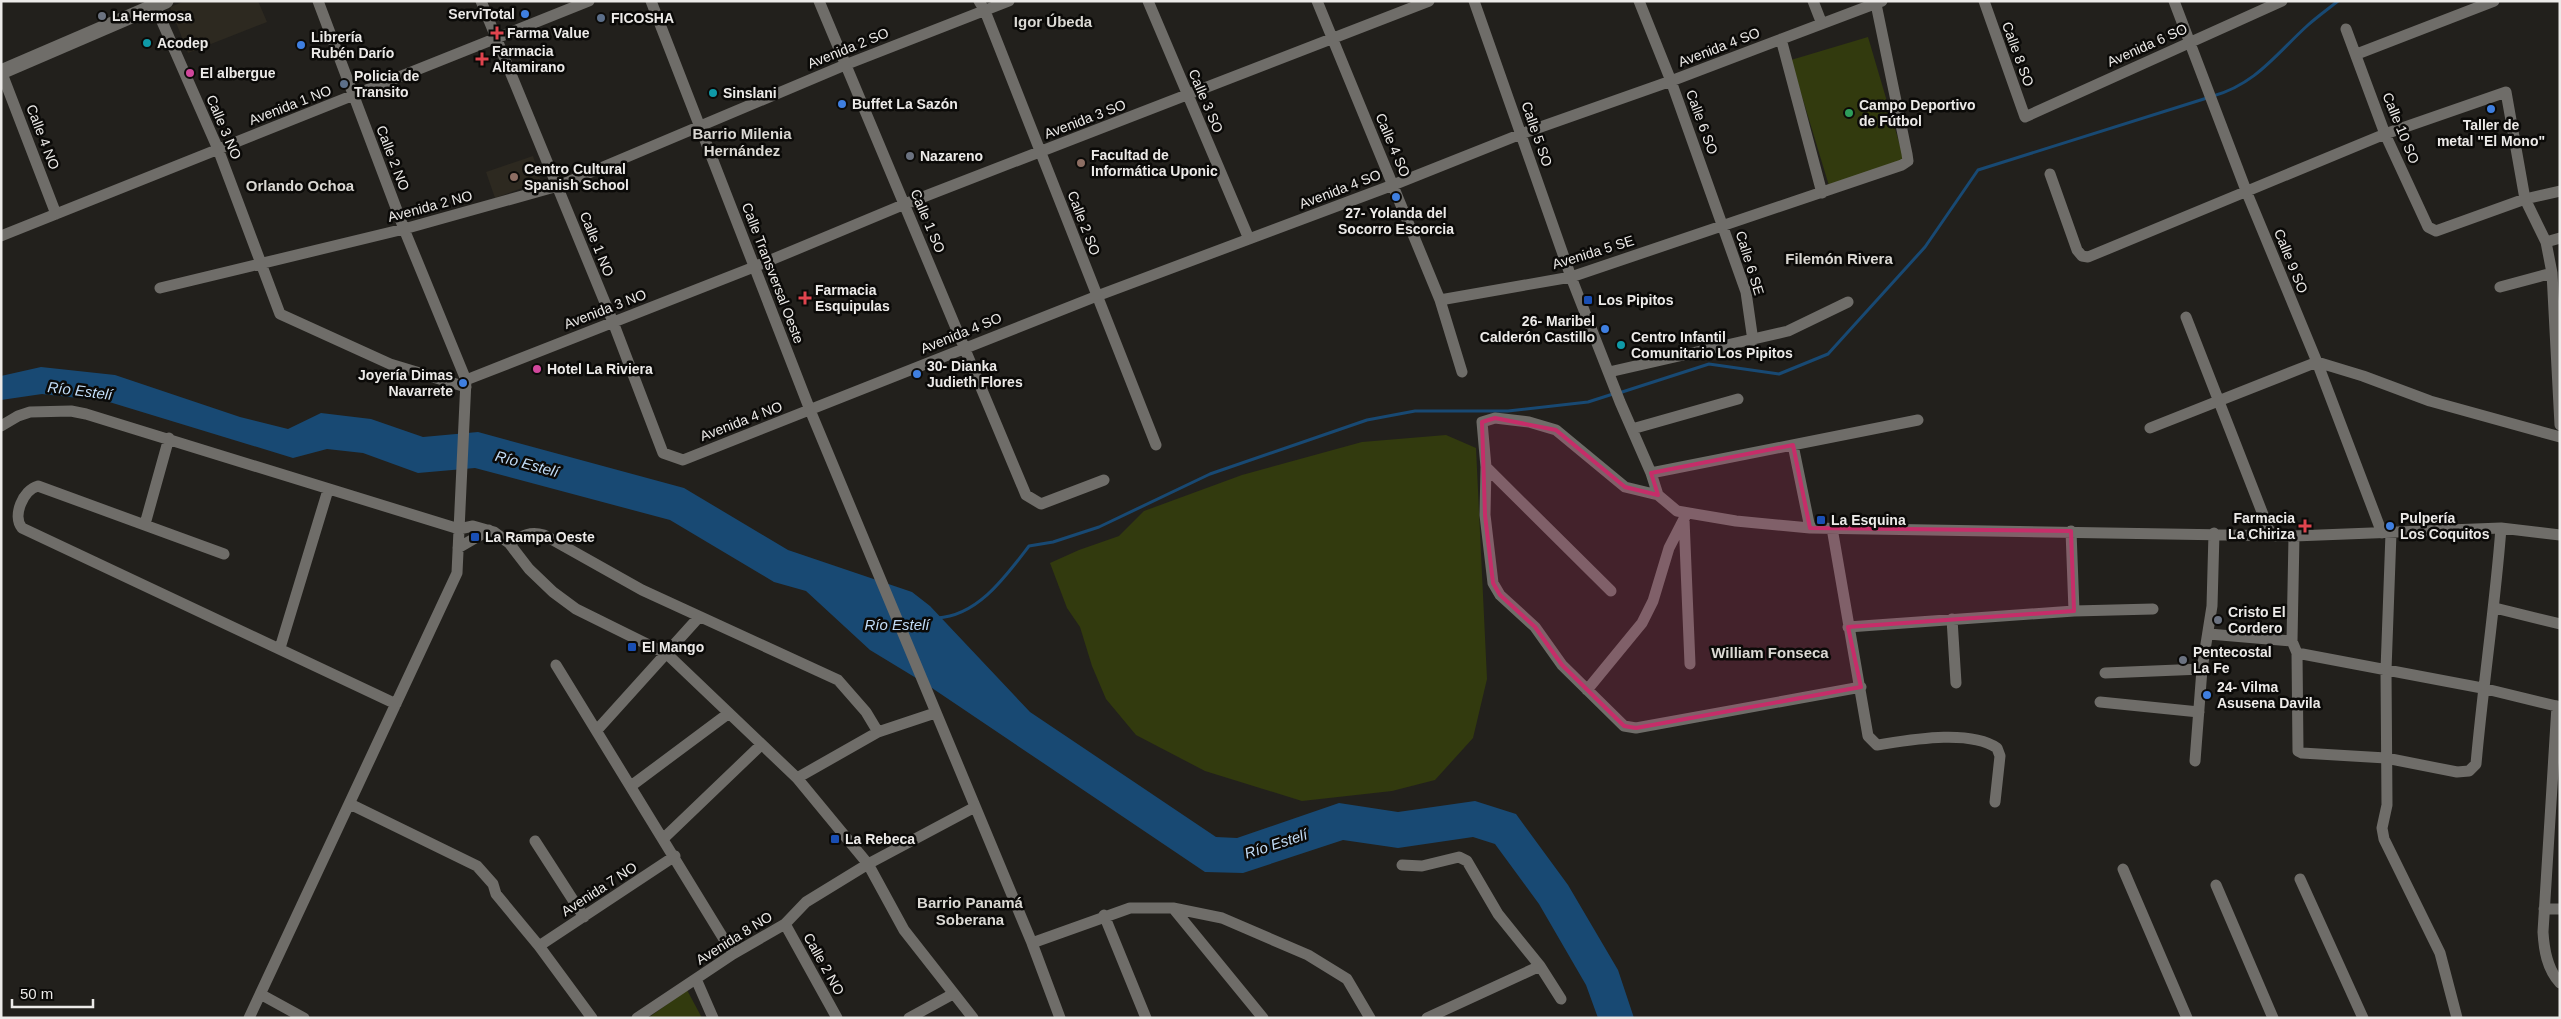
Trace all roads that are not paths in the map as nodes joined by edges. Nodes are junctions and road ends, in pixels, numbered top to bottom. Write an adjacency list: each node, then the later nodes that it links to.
1 (318, 1): 31 (street, Calle 2 NO)
2 (481, 1): 23 (street, Calle 1 NO)
3 (590, 1): 23 (street, Avenida 1 NO)
4 (651, 1): 33 (street, Calle Transversal Oeste)
5 (819, 1): 27 (street, Calle 1 SO)
6 (1010, 1): 19 (street, Avenida 2 SO)
7 (1148, 1): 30 (street, Calle 3 SO)
8 (1317, 1): 22 (street, Calle 4 SO)
9 (1429, 1): 22 (street, Avenida 3 SO)
10 (1474, 1): 34 (street, Calle 5 SO)
11 (1639, 1): 29 (street, Calle 6 SO)
12 (1813, 1): 20 (street)
13 (1984, 1): 32 (street, Calle 8 SO)
14 (2174, 1): 25 (street, Calle 9 SO)
15 (2282, 1): 25 (street, Avenida 6 SO)
16 (2494, 1): 26 (street)
17 (1879, 2): 20 (street, Avenida 4 SO); 43 (street, Avenida 5 SE)
18 (158, 3): 28 (street); 36 (street, Calle 3 NO)
19 (984, 4): 27 (street, Avenida 2 SO); 37 (street, Calle 2 SO)
20 (1822, 24): 24 (street, Avenida 4 SO)
21 (2346, 29): 26 (street, Calle 10 SO)
22 (1332, 38): 30 (street, Avenida 3 SO); 39 (street, Calle 4 SO)
23 (496, 39): 31 (street, Avenida 1 NO); 40 (street, Calle 1 NO)
24 (1782, 39): 29 (street, Avenida 4 SO); 43 (street)
25 (2190, 42): 32 (street, Avenida 6 SO); 42 (street, Calle 9 SO)
26 (2357, 54): 35 (street, Calle 10 SO)
27 (845, 65): 33 (street, Avenida 2 SO); 45 (street, Calle 1 SO)
28 (1, 71): 46 (street, Calle 4 NO)
29 (1671, 81): 34 (street, Avenida 4 SO); 47 (street, Calle 6 SO)
30 (1187, 95): 37 (street, Avenida 3 SO); 51 (street, Calle 3 SO)
31 (353, 97): 36 (street, Avenida 1 NO); 48 (street, Calle 2 NO)
32 (2025, 117)
33 (699, 125): 40 (street, Avenida 2 NO); 54 (street, Calle Transversal Oeste)
34 (1521, 134): 39 (street, Avenida 4 SO); 56 (street, Calle 5 SO)
35 (2385, 134): 42 (street); 44 (street, Calle 10 SO); 44 (street)
36 (218, 149): 46 (street, Avenida 1 NO); 53 (street, Calle 3 NO)
37 (1041, 152): 45 (street, Avenida 3 SO); 59 (street, Calle 2 SO)
38 (2050, 174): 42 (street)
39 (1393, 185): 51 (street, Avenida 4 SO); 60 (street, Calle 4 SO)
40 (558, 186): 48 (street, Avenida 2 NO); 63 (street, Calle 1 NO)
41 (2560, 191): 44 (street)
42 (2247, 193): 66 (street, Calle 9 SO)
43 (1822, 194): 47 (street, Avenida 5 SE)
44 (2525, 199): 52 (street)
45 (905, 204): 54 (street, Avenida 3 SO); 65 (street, Calle 1 SO)
46 (56, 214): 49 (street, Avenida 1 NO)
47 (1722, 225): 56 (street, Avenida 5 SE); 64 (street, Calle 6 SE)
48 (404, 229): 53 (street, Avenida 2 NO); 69 (street, Calle 2 NO)
49 (1, 236)
50 (2560, 238): 52 (street)
51 (1249, 240): 59 (street, Avenida 4 SO)
52 (2546, 242): 55 (street)
53 (262, 262): 58 (street, Avenida 2 NO); 69 (street, Calle 3 NO)
54 (754, 267): 63 (street, Avenida 3 NO); 72 (street, Calle Transversal Oeste)
55 (2552, 273): 57 (street); 74 (street)
56 (1571, 277): 60 (street, Avenida 5 SE); 68 (street, Calle 5 SO)
57 (2500, 287)
58 (160, 288)
59 (1097, 296): 65 (street, Avenida 4 SO); 80 (street, Calle 2 SO)
60 (1440, 300): 67 (street, Calle 4 SO)
61 (1848, 302): 64 (street)
62 (2186, 317): 71 (street)
63 (613, 322): 69 (street, Avenida 3 NO); 82 (street, Calle 1 NO)
64 (1753, 341): 68 (street)
65 (964, 348): 72 (street, Avenida 4 SO); 85 (street, Calle 1 SO)
66 (2317, 362): 71 (street); 78 (street); 97 (street, Calle 9 SO)
67 (1462, 372)
68 (1609, 372): 77 (street, Calle 5 SO)
69 (466, 384): 93 (street)
70 (1738, 399): 77 (street)
71 (2218, 400): 76 (street); 98 (street)
72 (810, 410): 82 (street, Avenida 4 NO); 129 (street, Calle Transversal Oeste)
73 (1918, 420): 81 (street)
74 (2560, 425)
75 (1, 426): 79 (street)
76 (2150, 428)
77 (1632, 429): 84 (street, Calle 5 SO)
78 (2560, 437)
79 (169, 438): 86 (street); 89 (street)
80 (1156, 445)
81 (1793, 445): 84 (street); 90 (street)
82 (683, 460)
83 (1486, 467): 87 (street); 104 (street); 125 (street)
84 (1651, 473): 87 (street, Calle 5 SO)
85 (1104, 480)
86 (328, 490): 93 (street); 114 (street)
87 (1658, 495): 88 (street)
88 (1685, 516): 90 (street); 117 (street); 125 (street)
89 (144, 524): 103 (street); 114 (street)
90 (1810, 528): 91 (street)
91 (1832, 528): 95 (street); 111 (street)
92 (2501, 528): 97 (street); 99 (street); 105 (street)
93 (458, 529): 94 (street); 102 (street)
94 (489, 530): 101 (street); 102 (street)
95 (2071, 530): 96 (street); 107 (street)
96 (2214, 533): 98 (street); 112 (street)
97 (2386, 533): 100 (street); 120 (street)
98 (2271, 535): 100 (street)
99 (2560, 535)
100 (2294, 536): 113 (street)
101 (509, 543): 108 (street); 116 (street)
102 (458, 548): 127 (street)
103 (224, 554)
104 (1611, 591)
105 (2495, 608): 110 (street); 124 (street)
106 (2153, 609): 107 (street)
107 (2074, 611): 109 (street)
108 (699, 617): 116 (street); 133 (street)
109 (1952, 620): 111 (street); 122 (street)
110 (2560, 624)
111 (1848, 627): 123 (street)
112 (2209, 634): 113 (street); 119 (street)
113 (2292, 641): 115 (street)
114 (280, 648): 127 (street)
115 (2297, 653): 120 (street); 135 (street)
116 (667, 654): 131 (street); 132 (street)
117 (1690, 664)
118 (556, 665): 132 (street)
119 (2202, 669): 121 (street); 130 (street)
120 (2386, 670): 124 (street); 135 (street)
121 (2105, 673)
122 (1956, 683)
123 (1861, 687): 125 (street); 139 (street)
124 (2482, 688): 128 (street); 135 (street)
125 (1587, 690)
126 (2100, 702): 130 (street)
127 (396, 704): 140 (street)
128 (2558, 706): 152 (street)
129 (934, 711): 133 (street); 141 (street, Calle Transversal Oeste)
130 (2199, 712): 136 (street)
131 (729, 713): 134 (street); 138 (street)
132 (597, 730): 138 (street)
133 (878, 732): 137 (street)
134 (761, 745): 137 (street); 142 (street)
135 (2386, 758): 181 (street)
136 (2195, 761)
137 (797, 778): 145 (street)
138 (631, 786): 142 (street)
139 (1995, 802)
140 (350, 804): 157 (street); 163 (street)
141 (975, 807): 145 (street, Avenida 8 NO); 156 (street)
142 (664, 838): 144 (street)
143 (535, 841): 154 (street)
144 (675, 856): 154 (street, Avenida 7 NO); 158 (street)
145 (868, 864): 155 (street, Avenida 8 NO); 162 (street)
146 (1402, 865): 159 (street)
147 (2123, 869): 178 (street)
148 (2300, 879): 180 (street)
149 (2216, 885): 179 (street)
150 (1173, 908): 153 (street); 175 (street); 176 (street)
151 (2560, 909): 152 (street)
152 (2544, 910): 161 (street)
153 (1104, 915): 156 (street); 174 (street)
154 (584, 917): 157 (street, Avenida 7 NO)
155 (785, 924): 158 (street, Avenida 8 NO); 170 (street, Calle 2 NO)
156 (1032, 943): 173 (street)
157 (539, 946): 167 (street)
158 (733, 954): 160 (street, Avenida 8 NO)
159 (1540, 966): 164 (street); 177 (street)
160 (696, 979): 168 (street, Avenida 8 NO); 169 (street)
161 (2560, 983)
162 (953, 994): 171 (street); 172 (street)
163 (262, 995): 165 (street); 166 (street)
164 (1561, 1000)
165 (250, 1018)
166 (304, 1018)
167 (592, 1018)
168 (637, 1018)
169 (713, 1018)
170 (837, 1018)
171 (909, 1018)
172 (973, 1018)
173 (1060, 1018)
174 (1146, 1018)
175 (1263, 1018)
176 (1370, 1018)
177 (1427, 1018)
178 (2187, 1018)
179 (2273, 1018)
180 (2363, 1018)
181 (2457, 1018)

